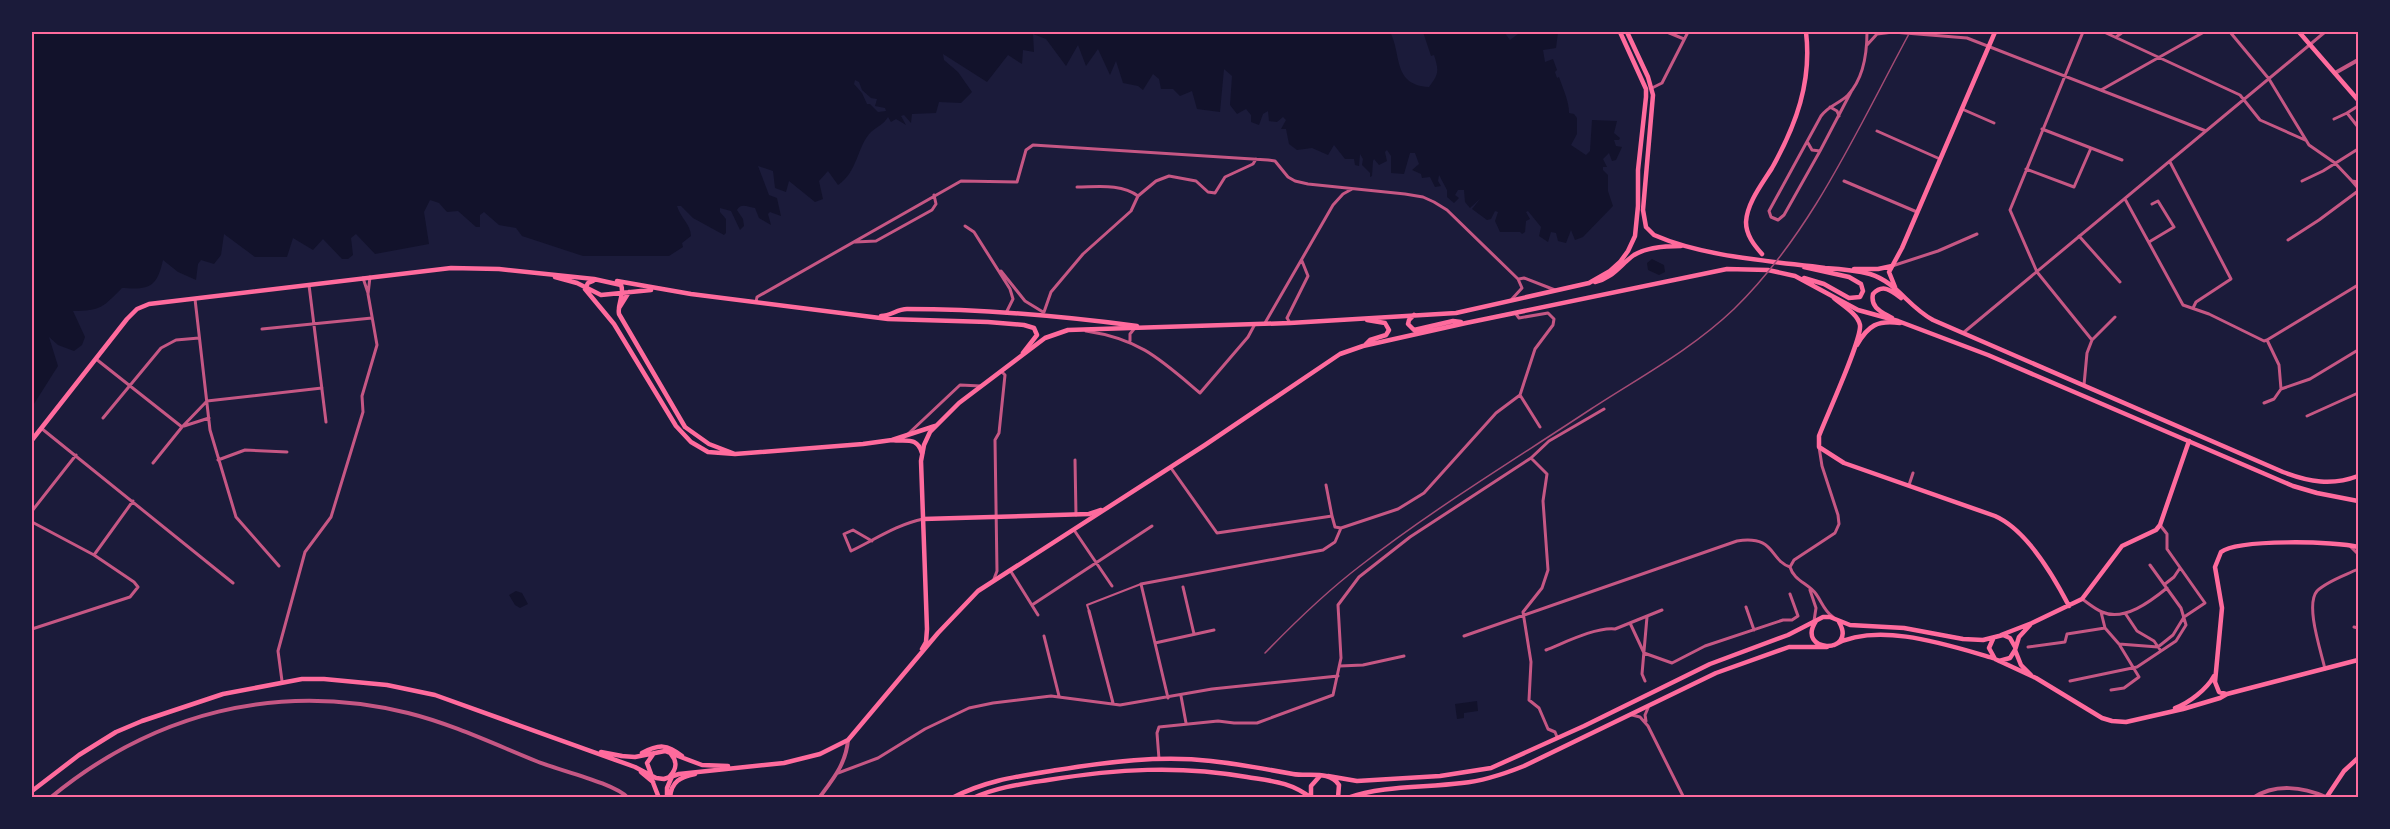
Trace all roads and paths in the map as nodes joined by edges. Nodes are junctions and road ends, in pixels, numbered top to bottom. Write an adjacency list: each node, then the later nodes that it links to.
1 (1620, 32): 87 (main road)
2 (1627, 32): 28 (main road)
3 (1667, 32): 18 (street)
4 (1688, 32): 18 (street)
5 (1806, 32): 73 (main road)
6 (1869, 32): 16 (street); 20 (street)
7 (1893, 32): 16 (street); 21 (street)
8 (1995, 32): 21 (main road)
9 (2083, 32): 25 (street)
10 (2103, 32): 17 (street)
11 (2123, 32): 17 (street)
12 (2204, 32): 22 (street)
13 (2230, 32): 26 (street)
14 (2299, 32): 19 (main road)
15 (2325, 32): 19 (street)
16 (1877, 34): 20 (street)
17 (2116, 37): 22 (street)
18 (1684, 39): 28 (street)
19 (2310, 44): 24 (main road); 26 (street)
20 (1867, 45): 27 (street)
21 (1989, 46): 25 (street); 34 (main road)
22 (2159, 57): 29 (street); 30 (street)
23 (2358, 60): 24 (street)
24 (2335, 73): 31 (main road)
25 (2064, 76): 29 (street); 40 (street)
26 (2269, 79): 30 (street); 43 (street)
27 (1854, 86): 33 (street); 36 (street)
28 (1652, 88): 72 (main road)
29 (2100, 90): 42 (street)
30 (2243, 100): 42 (street); 43 (street)
31 (2358, 100)
32 (2358, 106): 35 (street)
33 (1827, 107): 36 (street); 44 (street)
34 (1962, 109): 38 (street); 49 (main road)
35 (2347, 113): 37 (street); 39 (street)
36 (1839, 118): 47 (street)
37 (2334, 119)
38 (1994, 123)
39 (2358, 127)
40 (2042, 129): 45 (street); 53 (street)
41 (1877, 131): 49 (street)
42 (2206, 131): 51 (street)
43 (2305, 140): 52 (street)
44 (1808, 142): 47 (street); 47 (street)
45 (2091, 148): 50 (street); 53 (street)
46 (2358, 149): 52 (street)
47 (1820, 151)
48 (1256, 159): 59 (street); 61 (street); 62 (street)
49 (1940, 159): 65 (main road)
50 (2122, 160)
51 (2169, 162): 63 (street); 102 (street)
52 (2335, 163): 55 (street); 56 (street)
53 (2026, 169): 79 (street)
54 (1844, 181): 65 (street)
55 (2302, 181)
56 (2352, 181): 57 (street); 60 (street)
57 (2358, 182)
58 (1077, 188): 62 (street)
59 (1354, 188): 74 (street); 84 (street)
60 (2358, 189): 69 (street)
61 (934, 195): 70 (street); 70 (street)
62 (1138, 196): 105 (street)
63 (2125, 199): 68 (street); 71 (street)
64 (2152, 204): 71 (street)
65 (1917, 212): 76 (main road)
66 (965, 226): 77 (street)
67 (1977, 234): 76 (street)
68 (2079, 236): 79 (street); 86 (street)
69 (2288, 240)
70 (854, 242): 99 (street)
71 (2149, 242): 102 (street)
72 (1688, 245): 73 (main road); 87 (main road)
73 (1767, 260): 75 (main road)
74 (1302, 261): 117 (street); 120 (street)
75 (1789, 263): 78 (main road); 81 (main road)
76 (1892, 266): 78 (main road); 90 (main road)
77 (998, 267): 105 (street); 107 (street)
78 (1849, 269): 90 (main road)
79 (2037, 273): 126 (street); 128 (street)
80 (544, 274): 82 (main road); 85 (main road); 91 (main road)
81 (1796, 276): 95 (main road); 106 (main road)
82 (370, 277): 83 (main road); 97 (street)
83 (363, 278): 88 (main road); 97 (street)
84 (1518, 279): 94 (street); 100 (street)
85 (605, 281): 91 (main road); 92 (main road); 96 (main road)
86 (2120, 282)
87 (1589, 283): 94 (main road)
88 (309, 285): 98 (main road); 118 (street)
89 (2358, 285): 129 (street)
90 (1895, 287): 101 (main road)
91 (585, 289): 96 (main road); 162 (main road)
92 (659, 289): 93 (main road); 99 (main road)
93 (630, 291): 96 (main road); 104 (main road)
94 (1559, 291): 100 (main road)
95 (1825, 291): 115 (main road); 134 (main road)
96 (622, 293): 104 (main road)
97 (368, 294): 112 (street)
98 (194, 297): 127 (street); 135 (main road)
99 (756, 302): 108 (main road)
100 (1509, 302): 110 (main road)
101 (1908, 303): 115 (main road); 126 (main road)
102 (2193, 308): 129 (street)
103 (899, 310): 107 (main road); 108 (main road); 114 (main road)
104 (618, 311): 162 (main road)
105 (1044, 312): 109 (street)
106 (1515, 312): 116 (main road); 143 (street)
107 (1006, 313): 109 (main road)
108 (863, 315): 114 (main road)
109 (1050, 315): 122 (main road)
110 (1414, 315): 113 (main road); 116 (main road)
111 (2115, 317): 128 (street)
112 (372, 318): 118 (street); 253 (street)
113 (1359, 319): 117 (main road); 131 (main road)
114 (928, 321): 133 (main road)
115 (1898, 321): 121 (main road)
116 (1466, 322): 131 (main road)
117 (1290, 323): 120 (main road)
118 (314, 324): 123 (street); 140 (street)
119 (1255, 324): 120 (main road); 122 (main road); 130 (street)
120 (1264, 324)
121 (1905, 324): 134 (main road); 158 (main road)
122 (1146, 327): 125 (main road)
123 (262, 329)
124 (1076, 329): 125 (main road); 130 (street); 133 (main road)
125 (1134, 329): 130 (street)
126 (1964, 333): 137 (main road)
127 (199, 338): 138 (street); 144 (street)
128 (2092, 340): 137 (street)
129 (2267, 340): 141 (street)
130 (1130, 341)
131 (1363, 346): 168 (main road)
132 (2358, 350): 141 (street)
133 (1021, 355): 136 (main road)
134 (1851, 355): 159 (main road)
135 (94, 358): 138 (street); 154 (main road)
136 (1002, 372): 139 (main road); 179 (street)
137 (2084, 385): 170 (main road)
138 (130, 386): 148 (street); 152 (street)
139 (983, 386): 151 (main road); 155 (street)
140 (322, 388): 144 (street); 150 (street)
141 (2281, 389): 145 (street)
142 (2358, 393): 147 (street)
143 (1520, 395): 153 (street); 184 (street)
144 (207, 401): 149 (street); 152 (street)
145 (2264, 403)
146 (1604, 409): 164 (street)
147 (2307, 416)
148 (103, 418)
149 (209, 418): 152 (street); 165 (street)
150 (326, 422)
151 (935, 426): 155 (main road); 161 (main road)
152 (182, 427): 167 (street)
153 (1540, 427)
154 (41, 428): 156 (main road); 163 (street)
155 (908, 434): 157 (main road)
156 (32, 440)
157 (892, 440): 161 (main road); 162 (main road)
158 (2189, 441): 174 (main road); 182 (main road)
159 (1820, 447): 172 (main road); 194 (street)
160 (287, 452): 165 (street)
161 (922, 453): 180 (main road)
162 (735, 454)
163 (76, 455): 173 (street); 176 (street)
164 (1531, 458): 216 (street); 247 (street)
165 (218, 460): 193 (street)
166 (1075, 460): 177 (street)
167 (153, 463)
168 (1170, 466): 175 (main road); 178 (street)
169 (1913, 473): 172 (street)
170 (2358, 476)
171 (1326, 485): 178 (street)
172 (1909, 485): 209 (main road)
173 (133, 501): 190 (street); 199 (street)
174 (2358, 501)
175 (1101, 510): 177 (main road); 185 (main road)
176 (32, 511)
177 (1076, 515): 179 (main road)
178 (1332, 516): 184 (street)
179 (996, 518): 180 (main road); 198 (street)
180 (923, 519): 186 (street); 225 (main road)
181 (32, 522): 190 (street)
182 (2160, 525): 195 (street); 207 (main road)
183 (1152, 526): 191 (street)
184 (1341, 528): 200 (street)
185 (1074, 529): 191 (street); 197 (main road)
186 (872, 541): 186 (street)
187 (2347, 544): 188 (main road); 189 (street); 250 (main road)
188 (2358, 548)
189 (2358, 554)
190 (94, 555): 224 (street)
191 (1096, 562): 201 (street); 208 (street)
192 (2150, 565): 202 (street)
193 (279, 566)
194 (1790, 567): 204 (street); 216 (street)
195 (2180, 568): 202 (street); 218 (street)
196 (2358, 569): 249 (street)
197 (1010, 570): 198 (main road); 208 (street)
198 (994, 579): 228 (main road)
199 (233, 583)
200 (1141, 584): 205 (street); 233 (street)
201 (1112, 585): 205 (street)
202 (2166, 586): 214 (street); 218 (street)
203 (1183, 587): 229 (street)
204 (1809, 588): 219 (street); 220 (street)
205 (1115, 593): 212 (street)
206 (1790, 594): 227 (street)
207 (2082, 599): 209 (main road); 213 (street)
208 (1032, 605): 215 (street)
209 (2069, 606): 222 (main road)
210 (1746, 607): 227 (street)
211 (1662, 610): 217 (street)
212 (1089, 611): 261 (street)
213 (2101, 612): 214 (street); 223 (street)
214 (2125, 613): 236 (street)
215 (1038, 615)
216 (1522, 616): 231 (street); 267 (street)
217 (1647, 616): 221 (street); 242 (street)
218 (2184, 617): 236 (street); 241 (street)
219 (1835, 619): 220 (main road); 232 (main road); 235 (main road)
220 (1815, 622): 237 (main road); 267 (main road)
221 (1630, 623): 240 (street); 242 (street)
222 (2032, 623): 232 (main road); 239 (main road)
223 (2105, 628): 234 (street); 238 (street)
224 (32, 629)
225 (927, 629): 228 (main road); 244 (main road)
226 (1214, 630): 229 (street)
227 (1754, 630): 242 (street)
228 (938, 633): 244 (main road)
229 (1194, 634): 233 (street)
230 (1044, 636): 258 (street)
231 (1464, 636)
232 (1997, 636): 239 (main road); 245 (main road)
233 (1155, 643): 260 (street)
234 (2119, 644): 236 (street); 248 (street)
235 (1834, 645): 237 (main road); 245 (main road)
236 (2158, 646): 241 (street)
237 (1827, 647): 262 (main road)
238 (2028, 647)
239 (2015, 649): 245 (main road); 252 (main road)
240 (1546, 650)
241 (2161, 651): 248 (street)
242 (1644, 653): 254 (street)
243 (1404, 656): 247 (street)
244 (918, 657): 268 (main road)
245 (1996, 659): 252 (main road)
246 (2358, 660): 249 (main road)
247 (1340, 666): 251 (street)
248 (2133, 669): 255 (street); 256 (street)
249 (2325, 669): 257 (main road)
250 (2216, 670): 257 (main road); 263 (main road)
251 (1338, 676): 259 (street); 265 (street)
252 (2036, 678): 263 (main road)
253 (282, 681): 269 (main road); 283 (main road)
254 (1645, 681)
255 (2070, 681)
256 (2111, 690)
257 (2227, 694): 263 (main road)
258 (1059, 696): 261 (street); 279 (street)
259 (1181, 696): 260 (street); 265 (street)
260 (1168, 698): 261 (street)
261 (1113, 703)
262 (1653, 703): 264 (main road); 266 (street)
263 (2163, 713)
264 (1630, 714): 266 (street); 294 (main road)
265 (1186, 724): 274 (street)
266 (1647, 726): 295 (street)
267 (1558, 738): 282 (main road)
268 (848, 740): 277 (main road); 279 (street)
269 (584, 749): 272 (main road); 276 (main road)
270 (656, 752): 271 (main road); 272 (main road); 281 (main road)
271 (669, 753): 275 (main road); 280 (main road)
272 (621, 756): 275 (main road)
273 (2358, 758): 285 (main road)
274 (1159, 759): 282 (main road); 290 (main road)
275 (689, 761): 277 (main road)
276 (628, 764): 281 (main road); 281 (main road)
277 (745, 767): 278 (main road)
278 (708, 770): 280 (main road); 288 (main road)
279 (838, 772): 289 (street)
280 (671, 775): 281 (main road); 288 (main road)
281 (651, 776): 284 (main road)
282 (1325, 776): 292 (main road); 293 (main road)
283 (32, 791)
284 (657, 796)
285 (2326, 797): 296 (street)
286 (50, 798): 287 (street)
287 (628, 798)
288 (669, 798)
289 (819, 798)
290 (952, 798)
291 (973, 798): 292 (main road)
292 (1311, 798)
293 (1338, 798)
294 (1347, 798)
295 (1684, 798)
296 (2253, 798)

